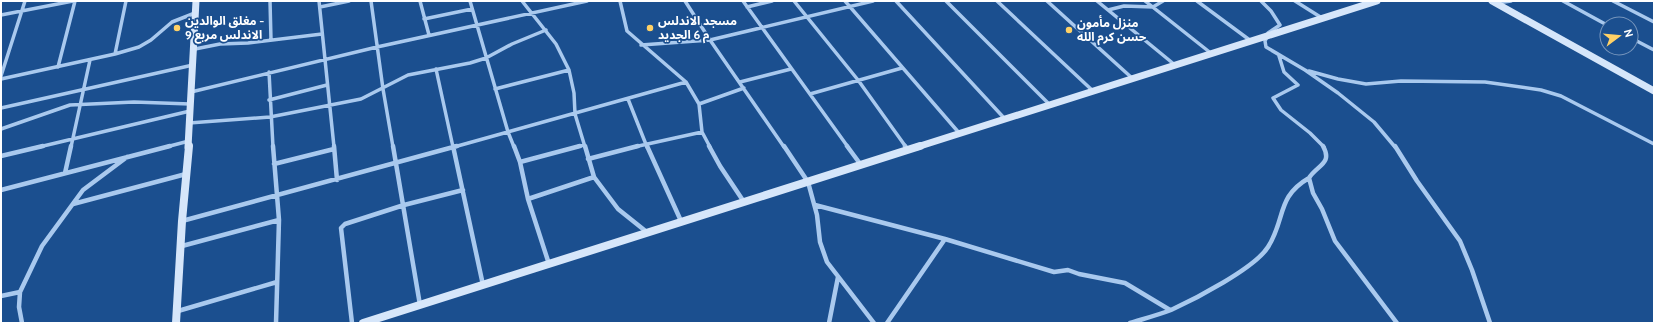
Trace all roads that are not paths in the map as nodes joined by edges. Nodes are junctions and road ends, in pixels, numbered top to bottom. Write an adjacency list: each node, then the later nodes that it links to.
1 (25, 1): 42 (street)
2 (74, 1): 42 (street); 73 (street)
3 (126, 1): 65 (street)
4 (196, 1): 43 (street)
5 (270, 1): 57 (street)
6 (319, 1): 37 (street)
7 (349, 1): 37 (street)
8 (371, 1): 62 (street)
9 (420, 1): 47 (street)
10 (470, 1): 40 (street)
11 (522, 1): 44 (street)
12 (588, 1): 35 (street)
13 (620, 1): 61 (street)
14 (685, 1): 58 (street)
15 (743, 1): 39 (street)
16 (772, 1): 39 (street)
17 (794, 1): 46 (street)
18 (845, 1): 36 (street)
19 (873, 1): 36 (street)
20 (896, 1): 105 (street)
21 (946, 1): 99 (street)
22 (997, 1): 91 (street)
23 (1047, 1): 81 (street)
24 (1097, 1): 41 (street)
25 (1145, 1): 38 (street)
26 (1163, 1): 38 (street)
27 (1197, 1): 59 (street)
28 (1261, 1): 56 (street)
29 (1295, 1): 48 (street)
30 (1377, 1): 48 (street)
31 (1511, 1): 34 (street)
32 (1563, 1): 49 (street)
33 (1612, 1): 50 (street)
34 (1493, 2): 92 (street)
35 (570, 3): 44 (street)
36 (849, 6): 46 (street); 74 (street)
37 (320, 7): 54 (street)
38 (1152, 7): 41 (street); 66 (street)
39 (747, 8): 52 (street)
40 (472, 9): 47 (street); 51 (street)
41 (1108, 10): 72 (street)
42 (22, 11): 45 (street); 80 (street)
43 (195, 13): 63 (street); 65 (street)
44 (533, 13): 51 (street); 53 (street)
45 (1, 15)
46 (806, 16): 52 (street); 83 (street)
47 (424, 19): 55 (street)
48 (1322, 19): 56 (street)
49 (1599, 21)
50 (1654, 22)
51 (476, 25): 55 (street); 68 (street)
52 (761, 28): 58 (street); 76 (street)
53 (546, 30): 68 (street); 77 (street)
54 (322, 34): 57 (street); 70 (street)
55 (429, 35): 62 (street)
56 (1263, 38): 59 (street); 67 (street)
57 (270, 40): 63 (street)
58 (710, 40): 61 (street); 85 (street)
59 (1251, 42): 66 (street)
60 (1639, 42): 64 (street)
61 (641, 45): 84 (street)
62 (377, 47): 70 (street); 88 (street)
63 (194, 48): 71 (street)
64 (1654, 50)
65 (115, 54): 69 (street)
66 (1212, 54): 72 (street)
67 (1279, 56): 78 (street); 129 (street)
68 (486, 58): 75 (street); 89 (street)
69 (90, 60): 73 (street); 90 (street)
70 (325, 60): 79 (street); 86 (street)
71 (193, 65): 90 (street); 93 (street)
72 (1175, 65): 81 (street)
73 (58, 67): 82 (street)
74 (902, 68): 83 (street); 110 (street)
75 (436, 69): 88 (street); 116 (street)
76 (791, 69): 85 (street); 94 (street)
77 (569, 70): 89 (street); 103 (street)
78 (1305, 70): 114 (street); 165 (street)
79 (269, 72): 93 (street); 96 (street)
80 (1, 76)
81 (1132, 78): 91 (street)
82 (1, 79)
83 (858, 80): 94 (street); 118 (street)
84 (686, 82): 95 (street); 98 (street)
85 (740, 82): 87 (street)
86 (327, 85): 96 (street); 100 (street)
87 (744, 88): 98 (street); 131 (street)
88 (383, 89): 100 (street); 123 (street)
89 (495, 89): 108 (street)
90 (84, 90): 97 (street); 101 (street)
91 (1093, 91): 99 (street)
92 (1654, 91)
93 (191, 92): 102 (street)
94 (810, 94): 125 (street)
95 (628, 99): 103 (street); 113 (street)
96 (270, 100): 104 (street)
97 (82, 103): 102 (street); 107 (street); 111 (street)
98 (699, 104): 109 (street)
99 (1049, 104): 105 (street)
100 (329, 106): 104 (street); 117 (street)
101 (1, 108)
102 (190, 108): 106 (street); 111 (street)
103 (575, 114): 108 (street); 115 (street)
104 (270, 117): 106 (street); 124 (street)
105 (1005, 119): 110 (street)
106 (189, 123): 112 (street)
107 (1, 129)
108 (508, 132): 116 (street); 122 (street)
109 (702, 132): 113 (street); 136 (street)
110 (960, 134): 118 (street)
111 (73, 139): 119 (street); 126 (street)
112 (189, 141): 120 (street); 127 (street)
113 (646, 144): 121 (street); 142 (street)
114 (1654, 144)
115 (584, 145): 121 (street); 122 (street)
116 (453, 148): 123 (street); 133 (street)
117 (334, 149): 124 (street); 130 (street)
118 (908, 150): 125 (street)
119 (1, 156)
120 (127, 157): 126 (street); 137 (street)
121 (588, 159): 128 (street)
122 (520, 162): 135 (street)
123 (396, 163): 130 (street); 138 (street)
124 (274, 164): 134 (street)
125 (861, 165): 131 (street)
126 (65, 173): 132 (street)
127 (186, 174): 137 (street); 141 (street)
128 (594, 177): 135 (street); 143 (street)
129 (1309, 178): 153 (street); 164 (street)
130 (337, 180): 134 (street)
131 (808, 182): 136 (street); 139 (street)
132 (1, 190)
133 (463, 190): 138 (street); 149 (street)
134 (276, 195): 140 (street); 141 (street)
135 (528, 199): 146 (street)
136 (744, 202): 142 (street)
137 (72, 204): 150 (street)
138 (404, 205): 152 (street); 158 (street)
139 (815, 205): 144 (street); 147 (street)
140 (279, 220): 145 (street); 148 (street)
141 (182, 221): 145 (street)
142 (681, 222): 143 (street)
143 (648, 233): 146 (street)
144 (945, 239): 153 (street); 162 (street)
145 (182, 246): 154 (street)
146 (549, 264): 149 (street)
147 (838, 278): 160 (street); 161 (street)
148 (277, 282): 154 (street); 157 (street)
149 (483, 285): 152 (street)
150 (20, 292): 151 (street); 155 (street)
151 (1, 296)
152 (420, 306): 159 (street)
153 (1170, 310): 163 (street)
154 (178, 311): 156 (street)
155 (22, 323)
156 (176, 323)
157 (276, 323)
158 (352, 323)
159 (363, 323)
160 (829, 323)
161 (874, 323)
162 (888, 323)
163 (1130, 323)
164 (1397, 323)
165 (1490, 323)

